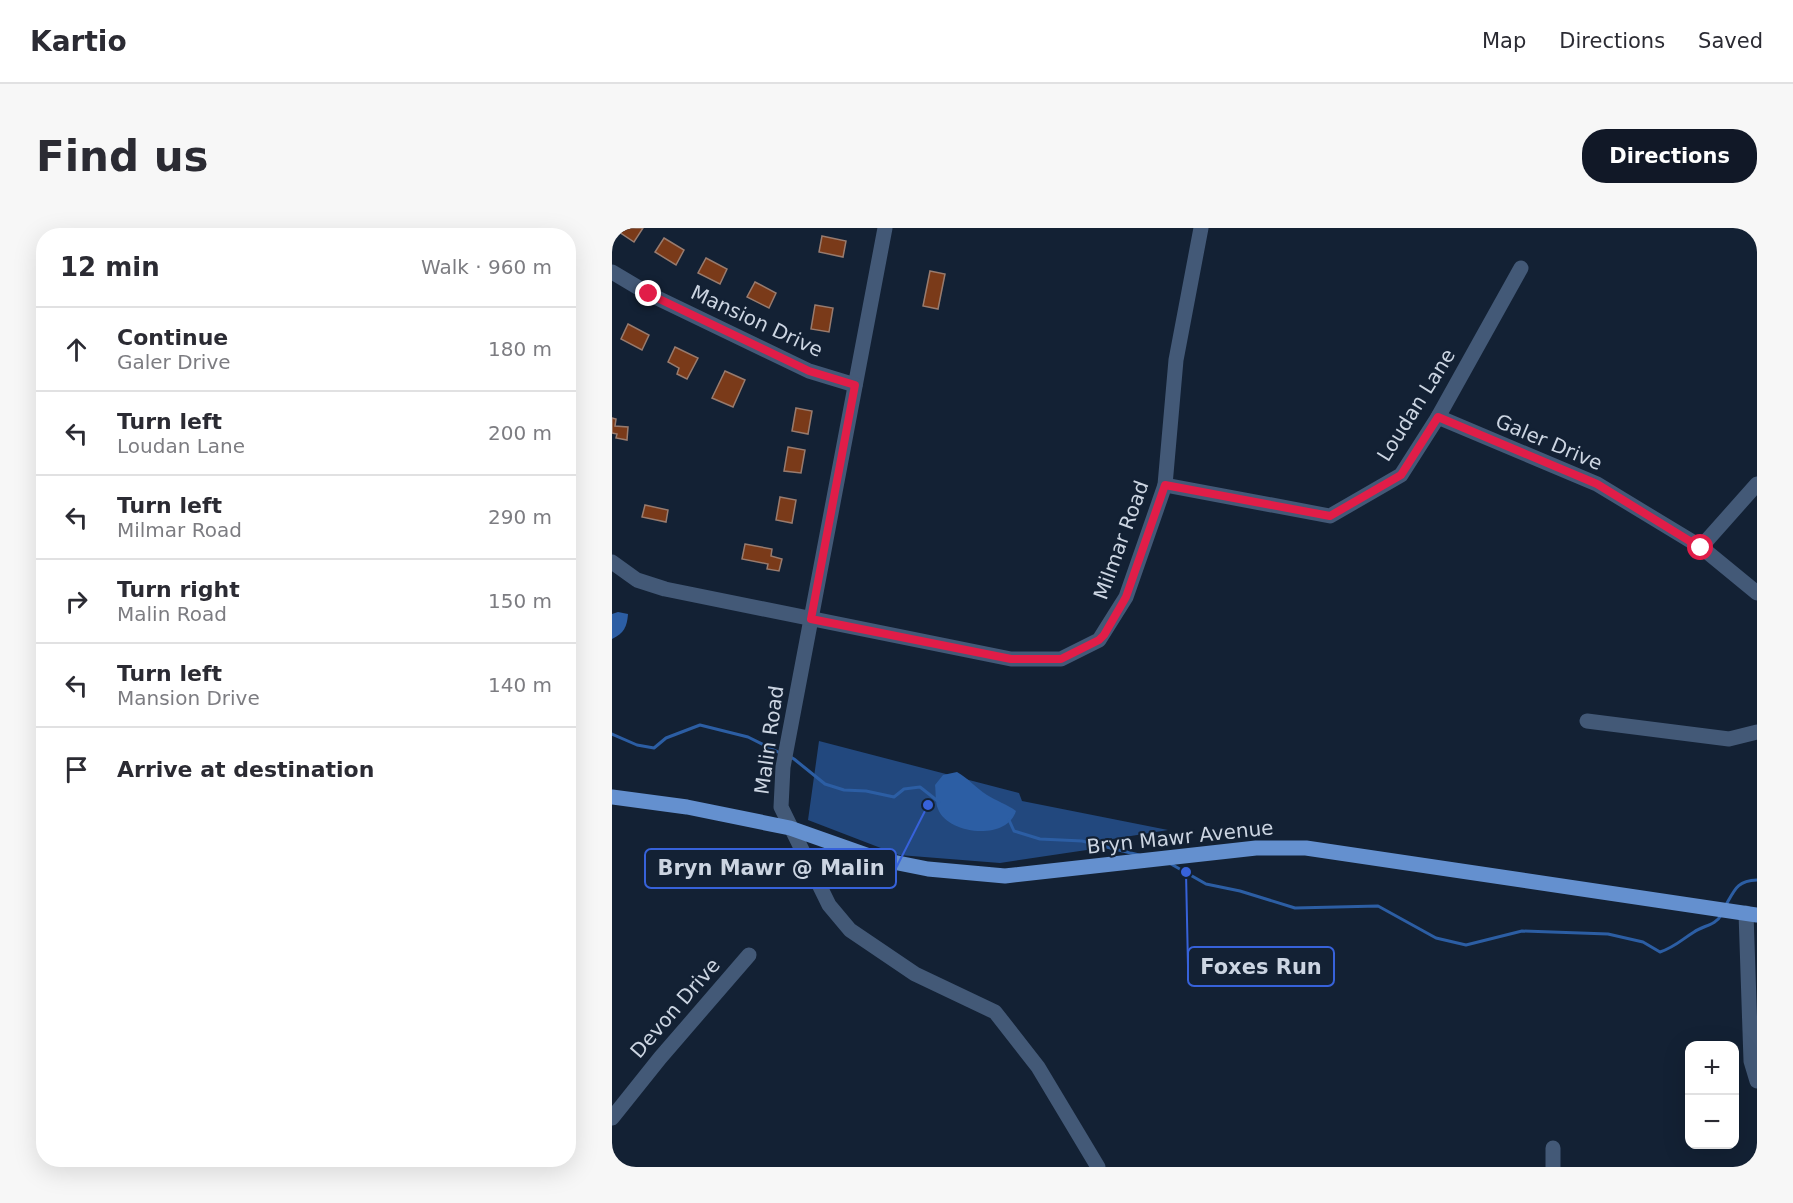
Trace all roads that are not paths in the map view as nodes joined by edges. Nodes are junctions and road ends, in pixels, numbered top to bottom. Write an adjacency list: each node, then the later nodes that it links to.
1 (885, 228): 5 (street, Malin Road)
2 (1201, 228): 8 (street, Milmar Road)
3 (1521, 268): 6 (street, Loudan Lane)
4 (612, 272): 5 (street, Mansion Drive)
5 (855, 385): 12 (street, Malin Road)
6 (1438, 417): 8 (street, Loudan Lane); 9 (street, Galer Drive)
7 (1757, 484): 9 (street)
8 (1165, 485): 12 (street, Milmar Road)
9 (1701, 548): 11 (street, Galer Drive)
10 (612, 562): 12 (street, Milmar Road)
11 (1757, 593)
12 (811, 619): 16 (street, Malin Road)
13 (1587, 721): 14 (street)
14 (1757, 732)
15 (612, 797): 16 (main road, Bryn Mawr Avenue)
16 (790, 828): 17 (main road, Bryn Mawr Avenue); 22 (street, Malin Road)
17 (1751, 914): 19 (street)
18 (749, 954): 20 (street, Devon Drive)
19 (1757, 1081)
20 (613, 1116)
21 (1553, 1148): 23 (street)
22 (1098, 1167)
23 (1553, 1167)

